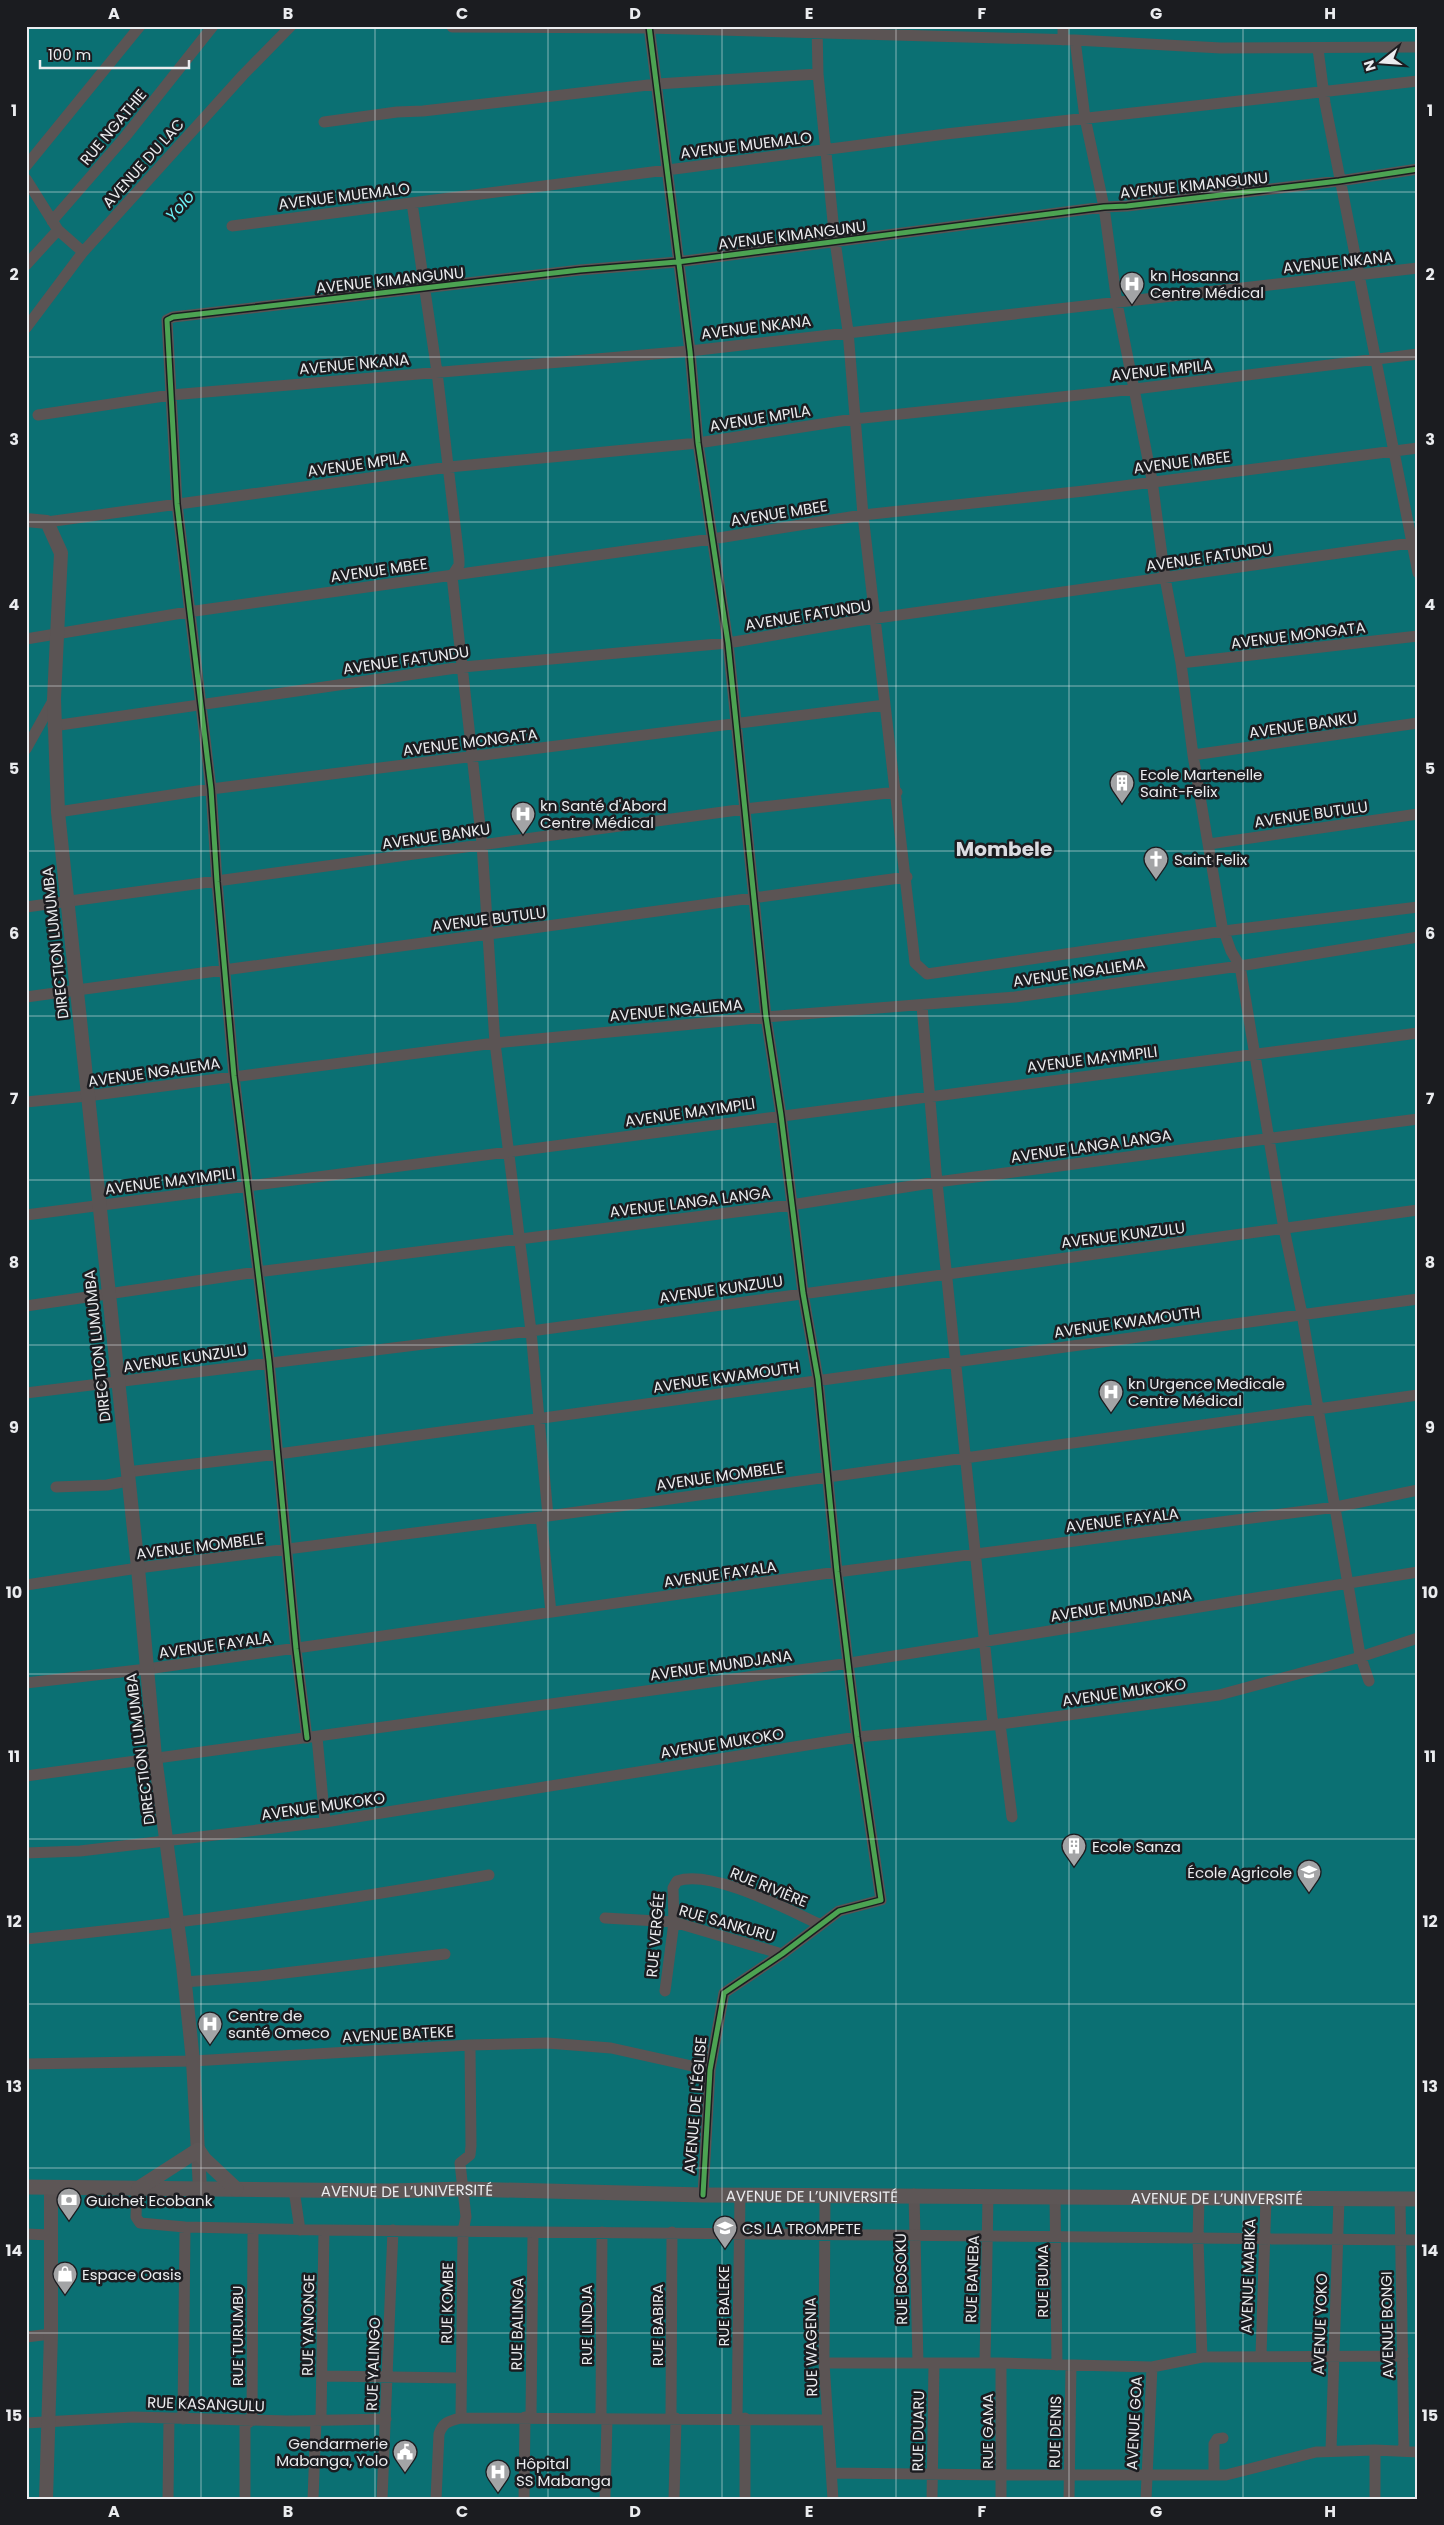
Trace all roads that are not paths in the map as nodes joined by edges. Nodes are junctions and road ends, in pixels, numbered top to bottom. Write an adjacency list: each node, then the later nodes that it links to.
1 (140, 26): 18 (street)
2 (213, 26): 25 (street, RUE NGATHIE)
3 (291, 26): 28 (street, AVENUE DU LAC)
4 (1063, 26): 8 (street)
5 (452, 27): 6 (street)
6 (649, 27): 7 (street); 13 (street)
7 (817, 30): 8 (street); 11 (street)
8 (1069, 40): 10 (street); 15 (street)
9 (1418, 47): 10 (street)
10 (1318, 49): 14 (street)
11 (818, 74): 13 (street); 17 (street)
12 (1418, 81): 14 (street, AVENUE MUEMALO)
13 (657, 84): 16 (street); 20 (street)
14 (1323, 92): 15 (street, AVENUE MUEMALO); 22 (street)
15 (1085, 118): 17 (street, AVENUE MUEMALO); 24 (street)
16 (324, 122)
17 (826, 151): 20 (street, AVENUE MUEMALO); 27 (street)
18 (26, 166)
19 (1418, 169): 22 (street, AVENUE KIMANGUNU)
20 (667, 170): 23 (street, AVENUE MUEMALO); 29 (street)
21 (26, 179): 25 (street)
22 (1340, 181): 24 (street, AVENUE KIMANGUNU); 32 (street)
23 (412, 203): 26 (street, AVENUE MUEMALO); 33 (street)
24 (1104, 207): 27 (street, AVENUE KIMANGUNU); 34 (street)
25 (55, 225): 28 (street); 30 (street)
26 (232, 226)
27 (835, 242): 29 (street, AVENUE KIMANGUNU); 36 (street)
28 (83, 252): 35 (street, AVENUE DU LAC)
29 (677, 262): 33 (street, AVENUE KIMANGUNU); 37 (street)
30 (26, 265)
31 (1418, 268): 32 (street, AVENUE NKANA)
32 (1360, 274): 34 (street, AVENUE NKANA); 39 (street)
33 (426, 289): 40 (street); 42 (street, AVENUE KIMANGUNU)
34 (1118, 303): 36 (street, AVENUE NKANA); 41 (street)
35 (26, 328)
36 (848, 331): 37 (street, AVENUE NKANA); 44 (street)
37 (690, 350): 40 (street, AVENUE NKANA); 45 (street)
38 (1418, 354): 39 (street, AVENUE MPILA)
39 (1376, 359): 41 (street, AVENUE MPILA); 47 (street)
40 (437, 372): 42 (street, AVENUE NKANA); 48 (street)
41 (1135, 389): 44 (street, AVENUE MPILA); 49 (street)
42 (171, 395): 43 (street, AVENUE NKANA); 50 (street)
43 (38, 415)
44 (854, 419): 45 (street, AVENUE MPILA); 51 (street)
45 (698, 443): 48 (street, AVENUE MPILA); 54 (street)
46 (1418, 448): 47 (street, AVENUE MBEE)
47 (1392, 451): 49 (street, AVENUE MBEE); 55 (street)
48 (449, 467): 50 (street, AVENUE MPILA); 57 (street)
49 (1152, 480): 51 (street, AVENUE MBEE); 58 (street)
50 (177, 504): 53 (street, AVENUE MPILA); 59 (street)
51 (863, 515): 54 (street, AVENUE MBEE); 60 (street)
52 (26, 520): 53 (street)
53 (47, 522): 61 (street, DIRECTION LUMUMBA)
54 (712, 539): 57 (street, AVENUE MBEE); 64 (street)
55 (1414, 542): 56 (street); 58 (street, AVENUE FATUNDU)
56 (1418, 573)
57 (452, 576): 59 (street, AVENUE MBEE); 66 (street)
58 (1165, 578): 60 (street, AVENUE FATUNDU); 65 (street)
59 (188, 612): 61 (street, AVENUE MBEE); 68 (street)
60 (876, 620): 64 (street, AVENUE FATUNDU); 69 (street)
61 (58, 633): 63 (street, AVENUE MBEE); 67 (street, DIRECTION LUMUMBA)
62 (1418, 636): 65 (street, AVENUE MONGATA)
63 (26, 639)
64 (728, 643): 66 (street, AVENUE FATUNDU); 70 (street)
65 (1181, 664): 74 (street)
66 (463, 667): 68 (street, AVENUE FATUNDU); 75 (street)
67 (54, 699): 72 (street, DIRECTION LUMUMBA); 73 (street)
68 (200, 704): 72 (street, AVENUE FATUNDU); 76 (street)
69 (885, 705): 70 (street, AVENUE MONGATA); 77 (street)
70 (736, 723): 75 (street, AVENUE MONGATA); 78 (street)
71 (1418, 724): 74 (street, AVENUE BANKU)
72 (54, 726): 79 (street, DIRECTION LUMUMBA)
73 (26, 749)
74 (1193, 755): 82 (street)
75 (474, 756): 76 (street, AVENUE MONGATA); 81 (street)
76 (211, 789): 79 (street, AVENUE MONGATA); 84 (street)
77 (897, 792): 78 (street, AVENUE BANKU); 83 (street)
78 (745, 809): 81 (street, AVENUE BANKU); 85 (street)
79 (58, 812): 86 (street, DIRECTION LUMUMBA)
80 (1418, 814): 82 (street, AVENUE BUTULU)
81 (482, 844): 84 (street, AVENUE BANKU); 90 (street)
82 (1209, 844): 89 (street)
83 (906, 877): 85 (street, AVENUE BUTULU); 89 (street)
84 (217, 882): 86 (street, AVENUE BANKU); 93 (street)
85 (755, 900): 90 (street, AVENUE BUTULU); 97 (street)
86 (68, 901): 87 (street, AVENUE BANKU); 94 (street, DIRECTION LUMUMBA)
87 (26, 907)
88 (1418, 907): 89 (street)
89 (1224, 931): 92 (street)
90 (488, 934): 93 (street, AVENUE BUTULU); 99 (street)
91 (1418, 937): 92 (street, AVENUE NGALIEMA)
92 (1240, 966): 96 (street, AVENUE NGALIEMA); 100 (street)
93 (224, 969): 94 (street, AVENUE BUTULU); 101 (street)
94 (76, 990): 95 (street, AVENUE BUTULU); 103 (street, DIRECTION LUMUMBA)
95 (26, 997)
96 (922, 1006): 97 (street, AVENUE NGALIEMA); 102 (street)
97 (766, 1017): 99 (street, AVENUE NGALIEMA); 105 (street)
98 (1418, 1033): 100 (street, AVENUE MAYIMPILI)
99 (495, 1043): 101 (street, AVENUE NGALIEMA); 108 (street)
100 (1254, 1053): 102 (street, AVENUE MAYIMPILI); 107 (street)
101 (234, 1076): 103 (street, AVENUE NGALIEMA); 110 (street)
102 (928, 1095): 105 (street, AVENUE MAYIMPILI); 109 (street)
103 (87, 1096): 104 (street, AVENUE NGALIEMA); 111 (street, DIRECTION LUMUMBA)
104 (26, 1102)
105 (781, 1115): 108 (street, AVENUE MAYIMPILI); 112 (street)
106 (1418, 1120): 107 (street, AVENUE LANGA LANGA)
107 (1270, 1138): 109 (street, AVENUE LANGA LANGA); 115 (street)
108 (508, 1151): 110 (street, AVENUE MAYIMPILI); 116 (street)
109 (937, 1182): 112 (street, AVENUE LANGA LANGA); 118 (street)
110 (248, 1186): 111 (street, AVENUE MAYIMPILI); 117 (street)
111 (98, 1205): 114 (street, AVENUE MAYIMPILI); 120 (street, DIRECTION LUMUMBA)
112 (791, 1205): 116 (street, AVENUE LANGA LANGA); 119 (street)
113 (1418, 1210): 115 (street, AVENUE KUNZULU)
114 (26, 1215)
115 (1284, 1229): 118 (street, AVENUE KUNZULU); 123 (street)
116 (518, 1239): 117 (street, AVENUE LANGA LANGA); 124 (street)
117 (257, 1272): 120 (street, AVENUE LANGA LANGA); 125 (street)
118 (948, 1273): 119 (street, AVENUE KUNZULU); 126 (street)
119 (803, 1293): 124 (street, AVENUE KUNZULU); 127 (street)
120 (109, 1295): 122 (street, AVENUE LANGA LANGA); 128 (street, DIRECTION LUMUMBA)
121 (1418, 1298): 123 (street, AVENUE KWAMOUTH)
122 (26, 1306)
123 (1302, 1314): 126 (street, AVENUE KWAMOUTH); 131 (street)
124 (531, 1331): 125 (street, AVENUE KUNZULU); 132 (street)
125 (269, 1361): 128 (street, AVENUE KUNZULU); 133 (street)
126 (956, 1361): 127 (street, AVENUE KWAMOUTH); 134 (street)
127 (818, 1379): 132 (street, AVENUE KWAMOUTH); 136 (street)
128 (117, 1383): 129 (street, AVENUE KUNZULU); 135 (street, DIRECTION LUMUMBA)
129 (26, 1393)
130 (1418, 1395): 131 (street, AVENUE MOMBELE)
131 (1319, 1409): 134 (street, AVENUE MOMBELE); 139 (street)
132 (541, 1418): 133 (street, AVENUE KWAMOUTH); 140 (street)
133 (278, 1454): 135 (street, AVENUE KWAMOUTH); 141 (street)
134 (966, 1457): 136 (street, AVENUE MOMBELE); 142 (street)
135 (128, 1476): 137 (street, AVENUE KWAMOUTH); 143 (street, DIRECTION LUMUMBA)
136 (828, 1476): 140 (street, AVENUE MOMBELE); 144 (street)
137 (56, 1487)
138 (1418, 1490): 139 (street, AVENUE FAYALA)
139 (1336, 1507): 142 (street, AVENUE FAYALA); 146 (street)
140 (545, 1516): 141 (street, AVENUE MOMBELE); 148 (street)
141 (287, 1550): 143 (street, AVENUE MOMBELE); 151 (street)
142 (976, 1554): 144 (street, AVENUE FAYALA); 150 (street)
143 (138, 1568): 147 (street, AVENUE MOMBELE); 154 (street, DIRECTION LUMUMBA)
144 (837, 1572): 148 (street, AVENUE FAYALA); 153 (street)
145 (1418, 1572): 146 (street, AVENUE MUNDJANA)
146 (1348, 1584): 150 (street, AVENUE MUNDJANA); 152 (street)
147 (26, 1585)
148 (551, 1612): 151 (street, AVENUE FAYALA)
149 (1418, 1638): 152 (street, AVENUE MUKOKO)
150 (984, 1642): 153 (street, AVENUE MUNDJANA); 157 (street)
151 (296, 1649): 154 (street, AVENUE FAYALA); 158 (street)
152 (1360, 1655): 155 (street); 157 (street, AVENUE MUKOKO)
153 (850, 1662): 158 (street, AVENUE MUNDJANA); 159 (street)
154 (147, 1669): 156 (street, AVENUE FAYALA); 160 (street, DIRECTION LUMUMBA)
155 (1369, 1681)
156 (26, 1683)
157 (997, 1725): 159 (street, AVENUE MUKOKO); 162 (street)
158 (312, 1737): 160 (street, AVENUE MUNDJANA); 163 (street)
159 (857, 1737): 163 (street, AVENUE MUKOKO); 171 (street, AVENUE DE L'ÉGLISE)
160 (155, 1757): 161 (street, AVENUE MUNDJANA); 164 (street, DIRECTION LUMUMBA)
161 (26, 1776)
162 (1012, 1817)
163 (325, 1822): 164 (street, AVENUE MUKOKO)
164 (167, 1842): 165 (street, AVENUE MUKOKO); 169 (street, DIRECTION LUMUMBA)
165 (26, 1853)
166 (489, 1875): 169 (street)
167 (676, 1881): 170 (street, RUE VERGÉE); 171 (street, RUE RIVIÈRE)
168 (605, 1918): 170 (street, RUE SANKURU)
169 (177, 1922): 172 (street); 175 (street, DIRECTION LUMUMBA)
170 (674, 1922): 174 (street, RUE SANKURU); 176 (street, RUE VERGÉE)
171 (819, 1924): 174 (street, AVENUE DE L'ÉGLISE)
172 (26, 1939)
173 (445, 1954): 175 (street)
174 (782, 1954): 180 (street, AVENUE DE L'ÉGLISE)
175 (184, 1975): 178 (street, DIRECTION LUMUMBA)
176 (665, 1991)
177 (470, 2045): 178 (street, AVENUE BATEKE); 180 (street, AVENUE BATEKE); 187 (street, RUE KOMBE)
178 (193, 2061): 179 (street, AVENUE BATEKE); 181 (street, DIRECTION LUMUMBA)
179 (26, 2064)
180 (710, 2070): 191 (street, AVENUE DE L'ÉGLISE)
181 (198, 2150): 184 (main road); 185 (street, DIRECTION LUMUMBA); 186 (main road)
182 (26, 2187): 183 (main road, AVENUE DE L’UNIVERSITÉ)
183 (51, 2187): 184 (main road, AVENUE DE L’UNIVERSITÉ); 212 (street)
184 (137, 2189): 185 (main road, AVENUE DE L’UNIVERSITÉ); 200 (street)
185 (200, 2189): 186 (main road, AVENUE DE L’UNIVERSITÉ)
186 (236, 2189): 188 (main road, AVENUE DE L’UNIVERSITÉ)
187 (465, 2189): 188 (main road, AVENUE DE L’UNIVERSITÉ); 191 (main road, AVENUE DE L’UNIVERSITÉ); 205 (street, RUE KOMBE)
188 (294, 2190): 202 (street)
189 (740, 2194): 191 (main road, AVENUE DE L’UNIVERSITÉ); 192 (main road, AVENUE DE L’UNIVERSITÉ); 209 (street, RUE BALEKE)
190 (914, 2194): 192 (main road, AVENUE DE L’UNIVERSITÉ); 193 (main road, AVENUE DE L’UNIVERSITÉ); 213 (street, RUE BOSOKU)
191 (703, 2195)
192 (825, 2196): 210 (street, RUE WAGENIA)
193 (988, 2196): 194 (main road, AVENUE DE L’UNIVERSITÉ); 214 (street, RUE BANEBA)
194 (1055, 2196): 195 (main road, AVENUE DE L’UNIVERSITÉ); 215 (street, RUE BUMA)
195 (1199, 2198): 196 (main road, AVENUE DE L’UNIVERSITÉ); 216 (street)
196 (1266, 2198): 197 (main road, AVENUE DE L’UNIVERSITÉ); 218 (street, AVENUE MABIKA)
197 (1339, 2198): 198 (main road, AVENUE DE L’UNIVERSITÉ); 217 (street, AVENUE YOKO)
198 (1400, 2199): 199 (main road, AVENUE DE L’UNIVERSITÉ); 219 (street, AVENUE BONGI)
199 (1418, 2199)
200 (185, 2227): 201 (street); 243 (street)
201 (253, 2229): 202 (street); 246 (street, RUE TURUMBU)
202 (300, 2230): 203 (street)
203 (324, 2230): 204 (street); 235 (street, RUE YANONGE)
204 (393, 2230): 205 (street); 236 (street, RUE YALINGO)
205 (463, 2231): 206 (street); 237 (street, RUE KOMBE)
206 (533, 2232): 207 (street); 238 (street, RUE BALINGA)
207 (602, 2232): 208 (street); 245 (street, RUE LINDJA)
208 (672, 2232): 209 (street); 241 (street, RUE BABIRA)
209 (738, 2233): 210 (street); 242 (street, RUE BALEKE)
210 (826, 2233): 213 (street); 227 (street, RUE WAGENIA)
211 (26, 2234): 212 (street)
212 (51, 2235): 221 (street)
213 (915, 2236): 214 (street); 228 (street, RUE BOSOKU)
214 (989, 2236): 215 (street); 230 (street, RUE BANEBA)
215 (1056, 2236): 216 (street); 232 (street, RUE BUMA)
216 (1198, 2239): 218 (street); 226 (street)
217 (1338, 2239): 218 (street); 219 (street); 224 (street, AVENUE YOKO)
218 (1265, 2240): 223 (street, AVENUE MABIKA)
219 (1400, 2240): 220 (street); 225 (street, AVENUE BONGI)
220 (1418, 2240)
221 (51, 2334): 222 (street); 250 (street)
222 (26, 2337)
223 (1261, 2356): 224 (street, AVENUE GOA); 226 (street, AVENUE GOA)
224 (1335, 2356): 225 (street, AVENUE GOA); 252 (street, AVENUE YOKO)
225 (1403, 2356): 254 (street, AVENUE BONGI)
226 (1202, 2357): 234 (street, AVENUE GOA)
227 (824, 2363): 228 (street); 248 (street, RUE WAGENIA)
228 (918, 2363): 229 (street)
229 (934, 2363): 230 (street); 257 (street, RUE DUARU)
230 (984, 2363): 231 (street)
231 (1001, 2363): 232 (street); 260 (street, RUE GAMA)
232 (1057, 2365): 233 (street)
233 (1071, 2365): 234 (street); 258 (street, RUE DENIS)
234 (1152, 2367): 259 (street, AVENUE GOA)
235 (323, 2376): 236 (street); 247 (street, RUE YANONGE)
236 (387, 2376): 237 (street); 244 (street, RUE YALINGO)
237 (461, 2378): 240 (street, RUE KOMBE)
238 (528, 2417): 240 (street); 245 (street); 268 (street, RUE BALINGA)
239 (169, 2418): 243 (street, RUE KASANGULU); 250 (street, RUE KASANGULU); 263 (street)
240 (461, 2418): 267 (street)
241 (674, 2418): 242 (street); 245 (street); 270 (street, RUE BABIRA)
242 (741, 2418): 248 (street); 271 (street, RUE BALEKE)
243 (183, 2419): 246 (street, RUE KASANGULU)
244 (386, 2419): 247 (street, RUE KASANGULU); 266 (street, RUE YALINGO)
245 (604, 2419): 269 (street, RUE LINDJA)
246 (252, 2420): 247 (street, RUE KASANGULU); 264 (street, RUE TURUMBU)
247 (318, 2420): 265 (street, RUE YANONGE)
248 (827, 2420): 256 (street, RUE WAGENIA)
249 (26, 2422): 250 (street, RUE KASANGULU)
250 (50, 2422): 262 (street)
251 (1223, 2438): 261 (street)
252 (1331, 2450): 253 (street); 261 (street)
253 (1375, 2450): 254 (street); 277 (street)
254 (1404, 2451): 255 (street)
255 (1418, 2452)
256 (833, 2473): 257 (street); 272 (street, RUE WAGENIA)
257 (933, 2474): 260 (street); 273 (street, RUE DUARU)
258 (1070, 2474): 259 (street); 260 (street); 275 (street, RUE DENIS)
259 (1147, 2474): 261 (street); 276 (street, AVENUE GOA)
260 (1002, 2475): 274 (street, RUE GAMA)
261 (1214, 2475)
262 (46, 2499)
263 (168, 2499)
264 (245, 2499)
265 (313, 2499)
266 (382, 2499)
267 (436, 2499)
268 (524, 2499)
269 (605, 2499)
270 (674, 2499)
271 (745, 2499)
272 (833, 2499)
273 (932, 2499)
274 (1001, 2499)
275 (1070, 2499)
276 (1146, 2499)
277 (1375, 2499)

